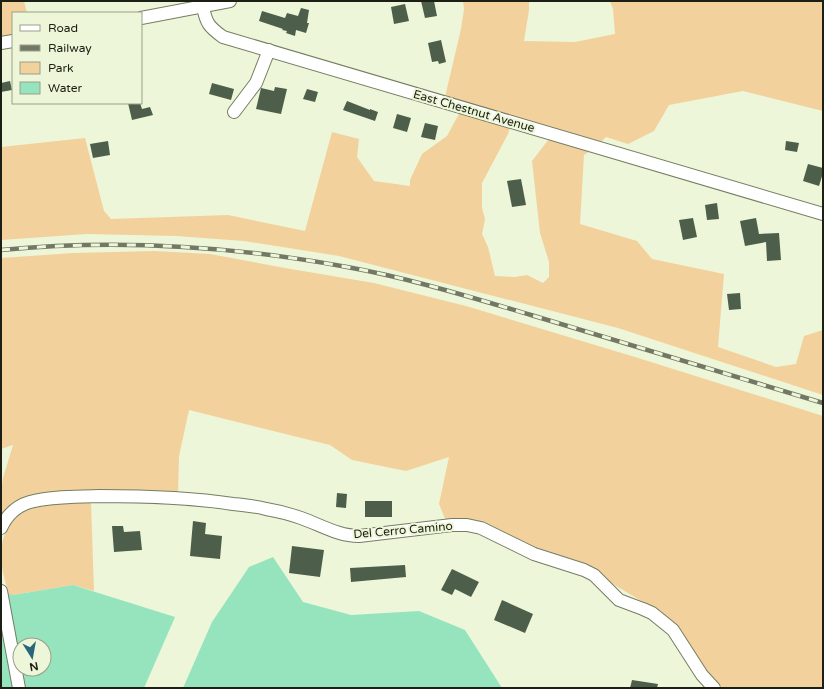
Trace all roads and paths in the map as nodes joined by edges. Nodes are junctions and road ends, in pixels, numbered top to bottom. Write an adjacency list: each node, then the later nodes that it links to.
1 (230, 1): 2 (street)
2 (203, 6): 3 (street); 6 (street, East Chestnut Avenue)
3 (142, 18)
4 (12, 41): 5 (street)
5 (1, 44)
6 (269, 50): 7 (street); 8 (street, East Chestnut Avenue)
7 (234, 112)
8 (823, 214)
9 (1, 528): 12 (street, Del Cerro Camino)
10 (1, 591): 11 (street)
11 (19, 688)
12 (714, 688)

